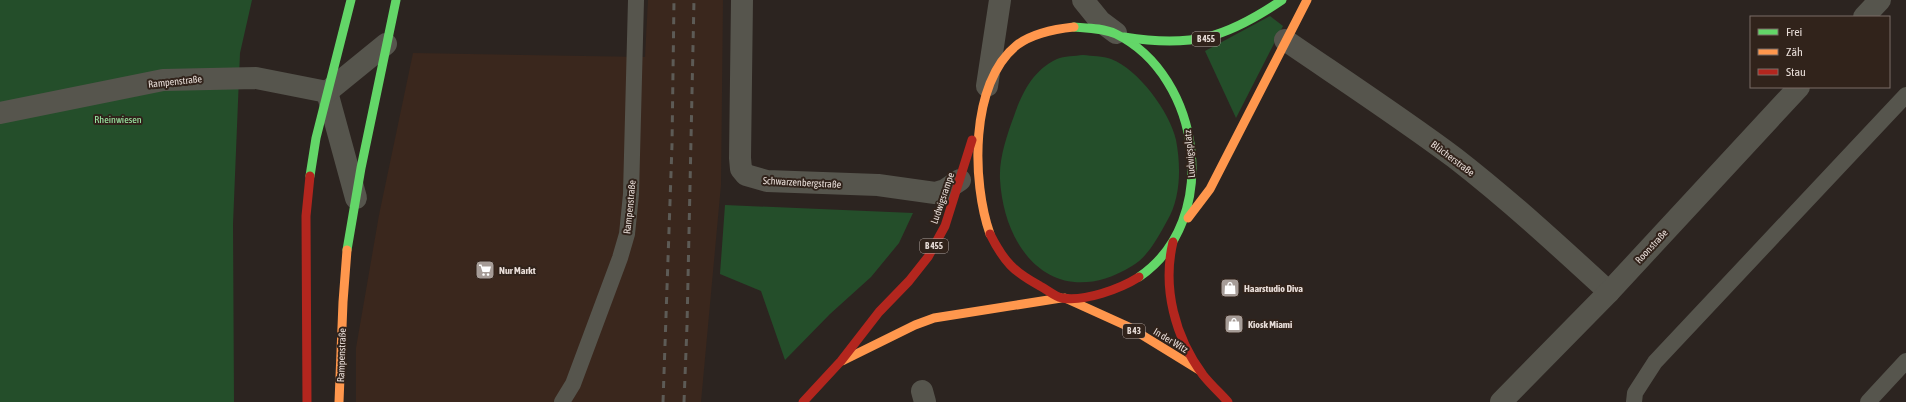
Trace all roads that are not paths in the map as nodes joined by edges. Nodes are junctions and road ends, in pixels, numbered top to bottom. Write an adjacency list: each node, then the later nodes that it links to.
1 (351, 0): 15 (main road)
2 (396, 0): 13 (main road, Rampenstraße)
3 (636, 0): 30 (lane, Rampenstraße)
4 (742, 0): 19 (street, Schwarzenbergstraße)
5 (1000, 0): 17 (street, Ludwigsplatz)
6 (1083, 0): 11 (street, Ludwigsplatz)
7 (1282, 0): 11 (main road, B 455)
8 (1307, 0): 12 (main road, B 455)
9 (1880, 0): 10 (street)
10 (1865, 16)
11 (1118, 35): 17 (main road, Ludwigsplatz / B 455); 21 (main road, Ludwigsplatz / B 455)
12 (1285, 40): 21 (main road, B 455); 23 (street, Blücherstraße)
13 (386, 44): 15 (street); 20 (main road, Rampenstraße)
14 (1798, 88): 23 (street, Roonstraße)
15 (327, 92): 18 (street, Rampenstraße); 20 (street); 28 (main road)
16 (1906, 95): 34 (lane)
17 (985, 101): 19 (main road, Ludwigsrampe / B 455); 24 (main road, Ludwigsplatz / B 455)
18 (0, 113)
19 (960, 180): 25 (main road, Ludwigsrampe / B 455)
20 (356, 198): 29 (main road, Rampenstraße)
21 (1181, 226): 22 (main road, Ludwigsplatz / B 455)
22 (1175, 237): 24 (main road, Ludwigsplatz / B 455); 27 (main road, In der Witz / B 43)
23 (1609, 292): 33 (street, Roonstraße)
24 (1063, 298): 25 (main road, Ludwigsrampe / B 455); 27 (main road, In der Witz / B 43)
25 (841, 361): 31 (main road, Ludwigsrampe / B 455)
26 (1906, 361): 35 (lane)
27 (1200, 370): 32 (main road, In der Witz / B 43)
28 (307, 402)
29 (339, 402)
30 (562, 402)
31 (803, 402)
32 (1228, 402)
33 (1501, 402)
34 (1634, 402)
35 (1868, 402)

